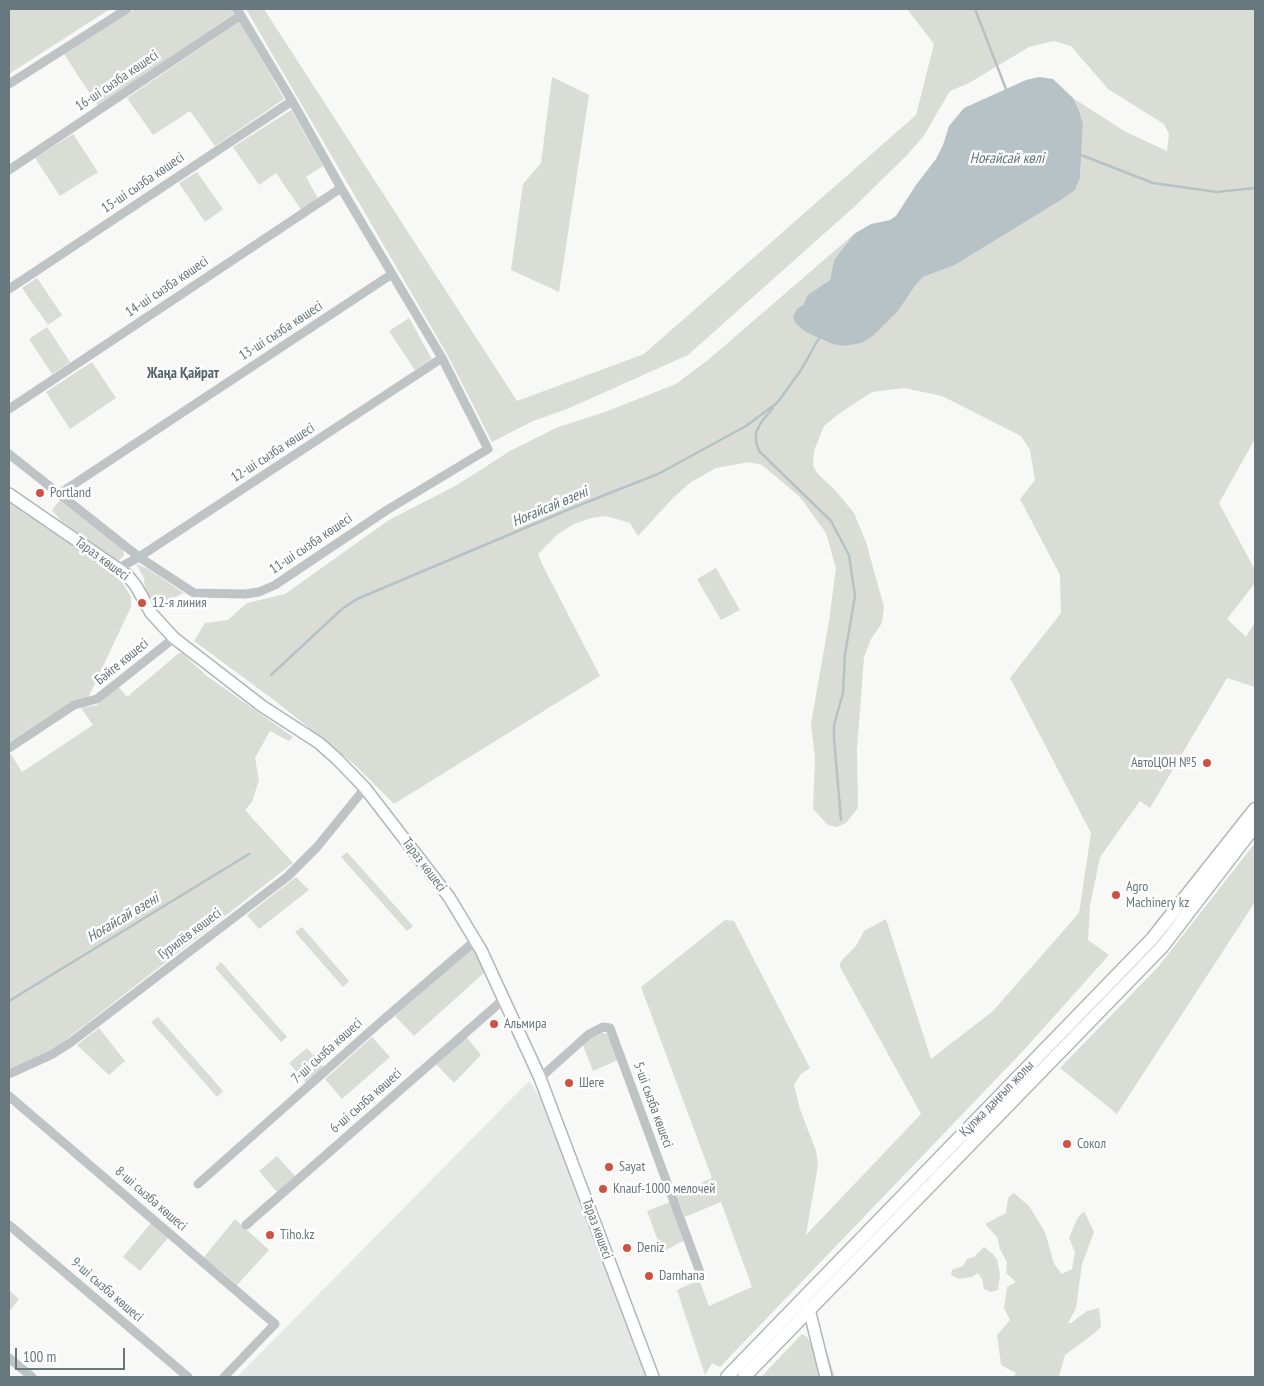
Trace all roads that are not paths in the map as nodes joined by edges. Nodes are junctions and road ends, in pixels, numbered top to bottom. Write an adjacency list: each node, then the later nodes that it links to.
1 (127, 9): 3 (street)
2 (239, 12): 4 (street); 5 (street, 16-ші сызба көшесі)
3 (9, 84)
4 (292, 100): 6 (street); 8 (street, 15-ші сызба көшесі)
5 (9, 170)
6 (341, 188): 7 (street); 10 (street, 14-ші сызба көшесі)
7 (392, 274): 9 (street); 13 (street, 13-ші сызба көшесі)
8 (9, 289)
9 (442, 358): 14 (street, 12-ші сызба көшесі); 14 (street, 11-ші сызба көшесі)
10 (9, 409)
11 (9, 454): 13 (street, 11-ші сызба көшесі)
12 (9, 494): 15 (street, Тараз көшесі)
13 (59, 494): 14 (street, 11-ші сызба көшесі)
14 (140, 557): 15 (street, 12-ші сызба көшесі)
15 (119, 568): 16 (street, Тараз көшесі)
16 (174, 638): 17 (street, Бәйге көшесі); 18 (street, Тараз көшесі)
17 (9, 748)
18 (365, 788): 21 (street, Тараз көшесі); 23 (street, Гурилёв көшесі)
19 (1255, 809): 36 (main road, Құлжа даңғыл жолы)
20 (1255, 826): 30 (main road, Құлжа даңғыл жолы)
21 (476, 940): 22 (street, Тараз көшесі); 26 (street, 7-ші сызба көшесі)
22 (504, 999): 24 (street, Тараз көшесі); 28 (street, 6-ші сызба көшесі)
23 (9, 1074)
24 (540, 1078): 29 (street, 5-ші сызба көшесі); 35 (street, Тараз көшесі)
25 (9, 1096): 34 (street, 8-ші сызба көшесі)
26 (198, 1184)
27 (9, 1224): 33 (street, 9-ші сызба көшесі)
28 (246, 1225)
29 (701, 1275)
30 (810, 1309): 37 (main road, Құлжа даңғыл жолы); 38 (street)
31 (9, 1358): 32 (street)
32 (32, 1377)
33 (188, 1377)
34 (224, 1377)
35 (653, 1377)
36 (727, 1377)
37 (744, 1377)
38 (826, 1377)

